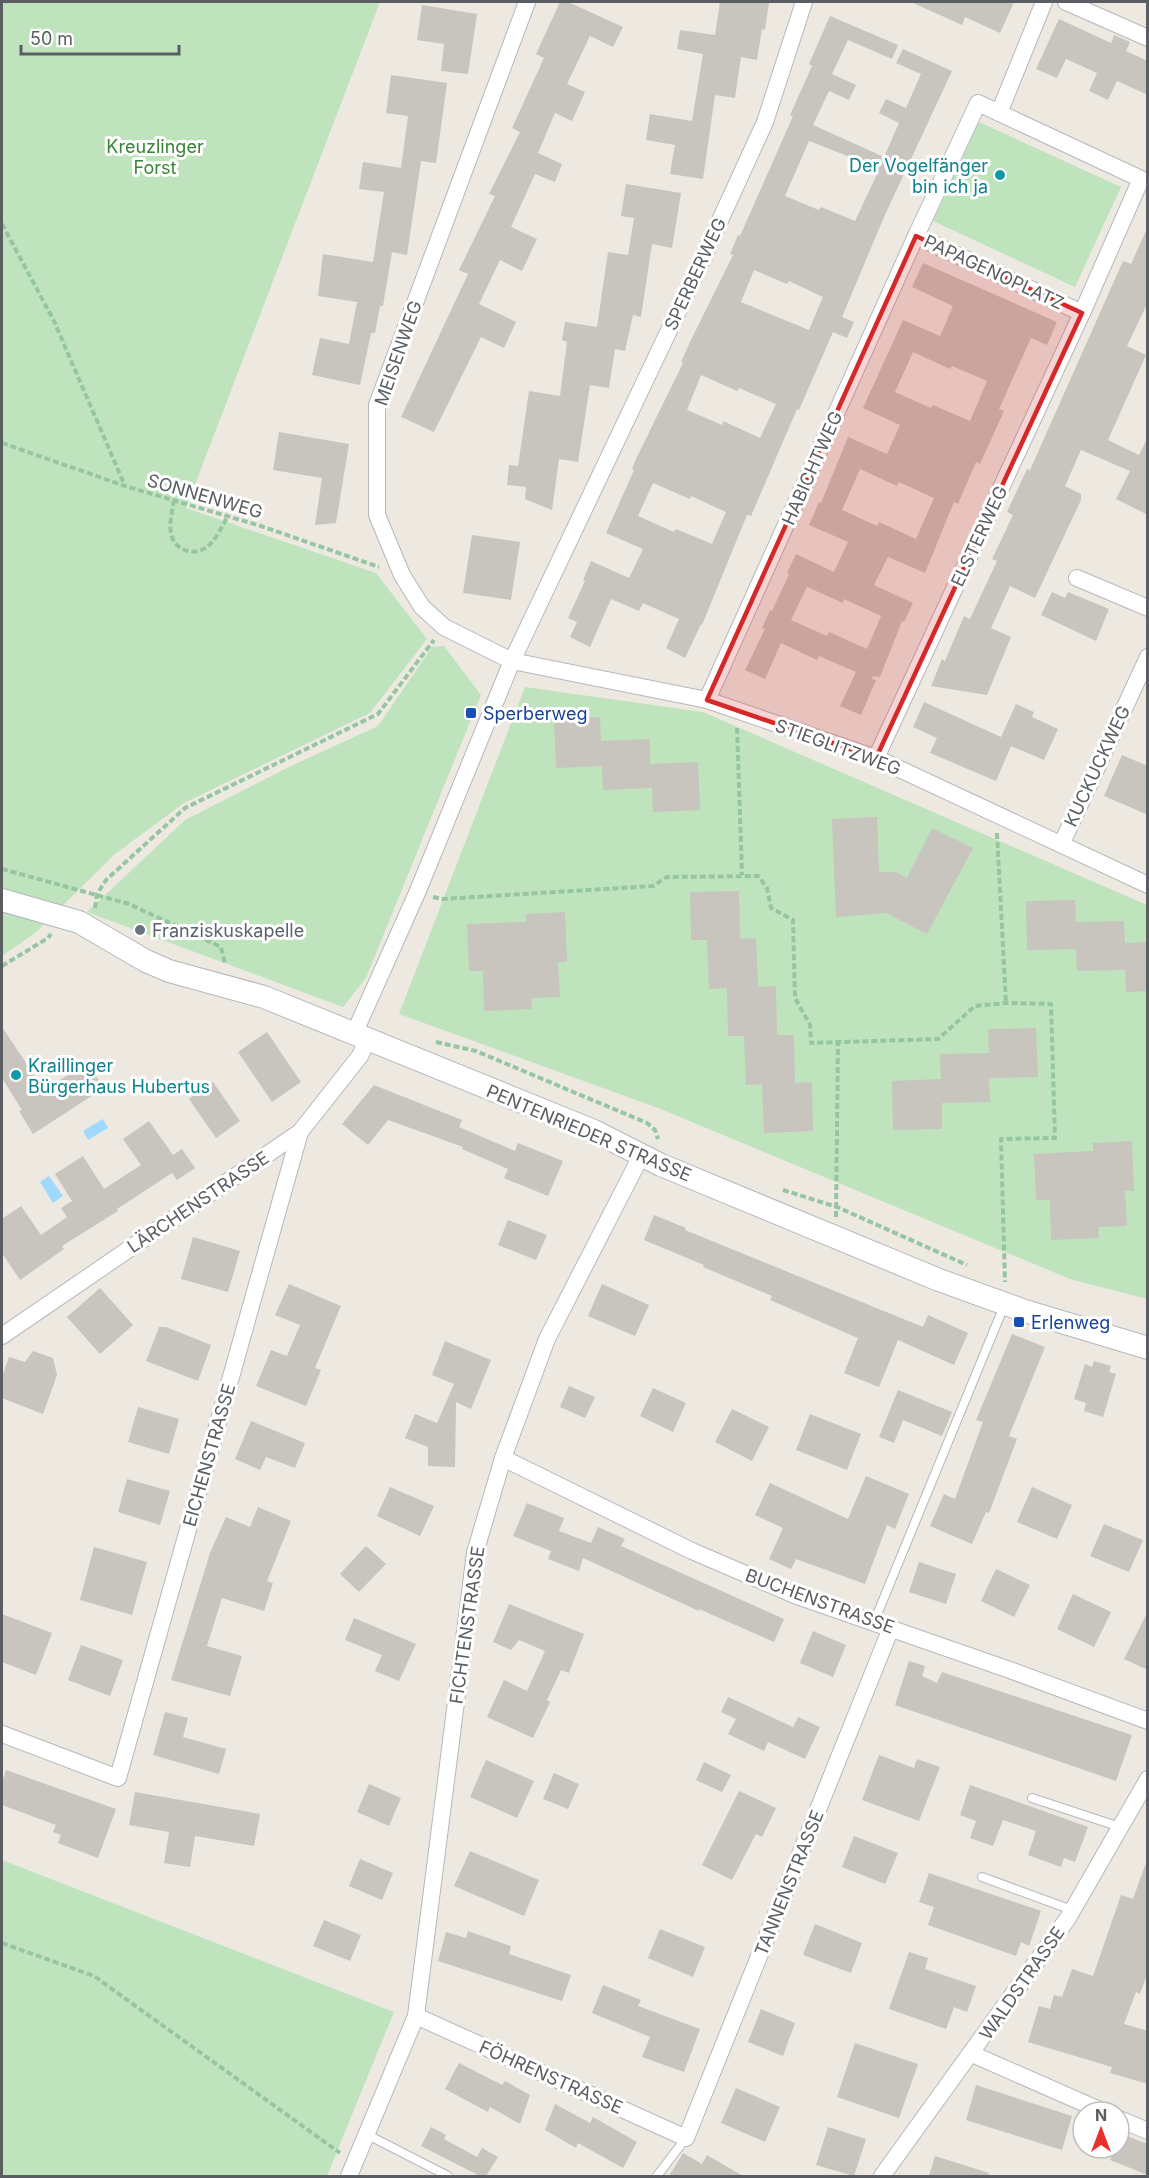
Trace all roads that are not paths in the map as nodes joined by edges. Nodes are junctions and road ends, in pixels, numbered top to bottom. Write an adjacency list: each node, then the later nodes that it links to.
1 (527, 2): 12 (street, MEISENWEG)
2 (804, 2): 12 (street, SPERBERWEG)
3 (1044, 2): 6 (street)
4 (1066, 2): 5 (street)
5 (1148, 38)
6 (999, 113): 7 (street, PAPAGENOPLATZ); 8 (street, PAPAGENOPLATZ)
7 (916, 236): 8 (street, PAPAGENOPLATZ); 13 (street, HABICHTWEG)
8 (1082, 313): 14 (street, ELSTERWEG)
9 (1077, 578): 10 (street)
10 (1148, 608)
11 (1148, 657): 15 (street, KUCKUCKWEG)
12 (512, 661): 13 (street, STIEGLITZWEG); 18 (street, SPERBERWEG)
13 (707, 700): 14 (street, STIEGLITZWEG)
14 (876, 758): 15 (street, STIEGLITZWEG)
15 (1062, 843): 16 (street, STIEGLITZWEG)
16 (1148, 885)
17 (2, 900): 18 (street, PENTENRIEDER STRASSE)
18 (361, 1037): 19 (street, LÄRCHENSTRASSE); 20 (street, PENTENRIEDER STRASSE)
19 (300, 1132): 22 (street, LÄRCHENSTRASSE); 28 (street, EICHENSTRASSE)
20 (650, 1153): 21 (street, PENTENRIEDER STRASSE); 24 (street, FICHTENSTRASSE)
21 (1008, 1290): 23 (street, PENTENRIEDER STRASSE); 25 (lane)
22 (2, 1336)
23 (1148, 1348)
24 (503, 1458): 25 (street, BUCHENSTRASSE); 34 (street, FICHTENSTRASSE)
25 (874, 1622): 26 (street, BUCHENSTRASSE)
26 (891, 1628): 27 (street, BUCHENSTRASSE); 40 (street, TANNENSTRASSE)
27 (1148, 1721)
28 (2, 1734)
29 (1148, 1779): 31 (street, WALDSTRASSE)
30 (1032, 1798): 31 (lane)
31 (1120, 1827): 33 (street, WALDSTRASSE)
32 (981, 1877): 33 (lane)
33 (1072, 1910): 35 (street, WALDSTRASSE)
34 (416, 2016): 39 (street, FICHTENSTRASSE); 40 (street, FÖHRENSTRASSE)
35 (972, 2054): 36 (street); 44 (street, WALDSTRASSE)
36 (1077, 2100)
37 (1131, 2124): 38 (street)
38 (1148, 2131)
39 (368, 2136): 41 (street, FICHTENSTRASSE); 42 (lane)
40 (686, 2138): 43 (lane)
41 (352, 2170)
42 (448, 2176)
43 (657, 2176)
44 (882, 2176)

